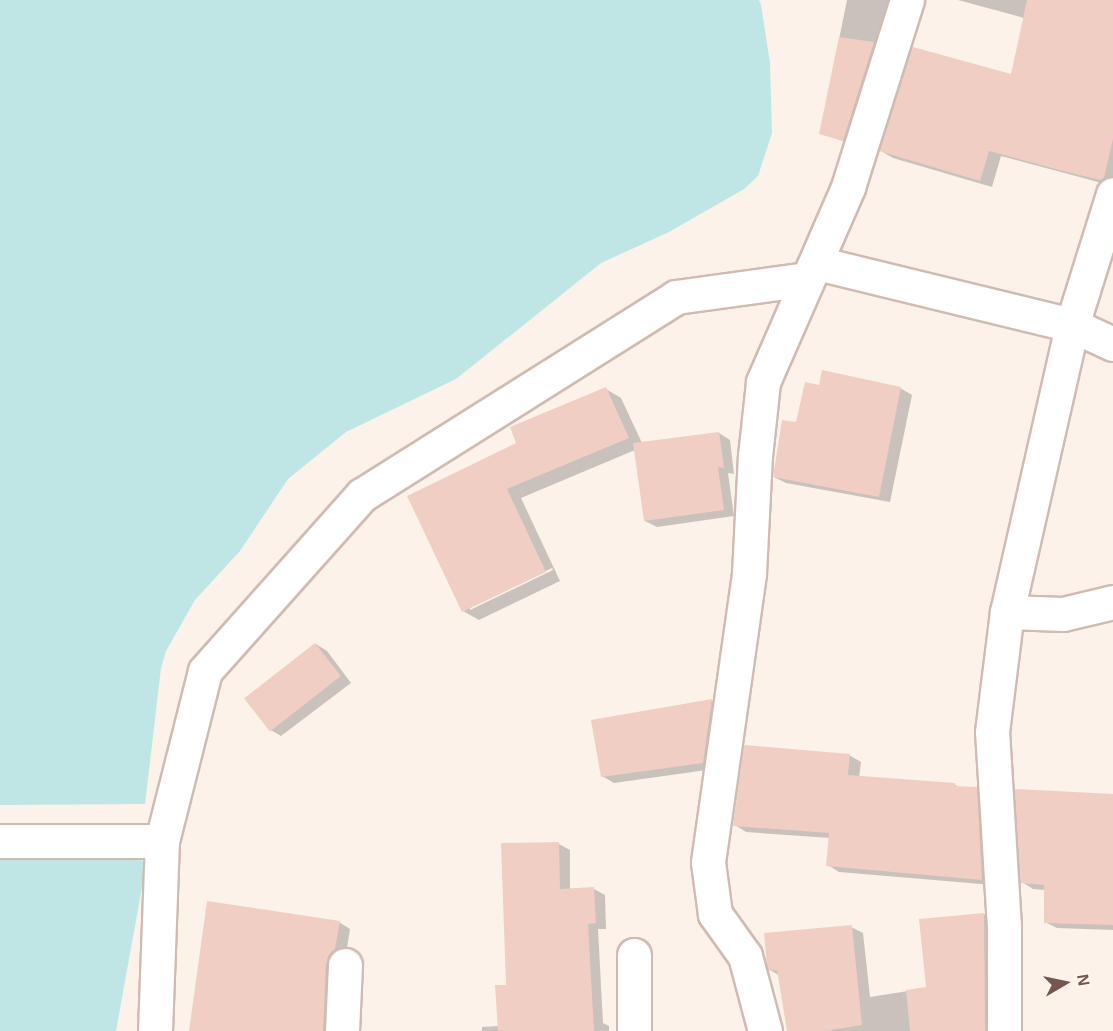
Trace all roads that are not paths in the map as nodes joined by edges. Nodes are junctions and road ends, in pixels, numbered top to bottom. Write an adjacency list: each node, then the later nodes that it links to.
1 (907, 0): 3 (street)
2 (1113, 194): 4 (street)
3 (813, 271): 4 (street); 9 (street); 15 (street)
4 (1072, 325): 5 (street); 7 (street)
5 (1113, 344)
6 (1113, 603): 7 (street)
7 (1007, 612): 16 (street)
8 (0, 841): 9 (street)
9 (162, 841): 12 (street)
10 (634, 955): 14 (street)
11 (345, 965): 13 (street)
12 (155, 1031)
13 (342, 1031)
14 (634, 1031)
15 (765, 1031)
16 (1005, 1031)

